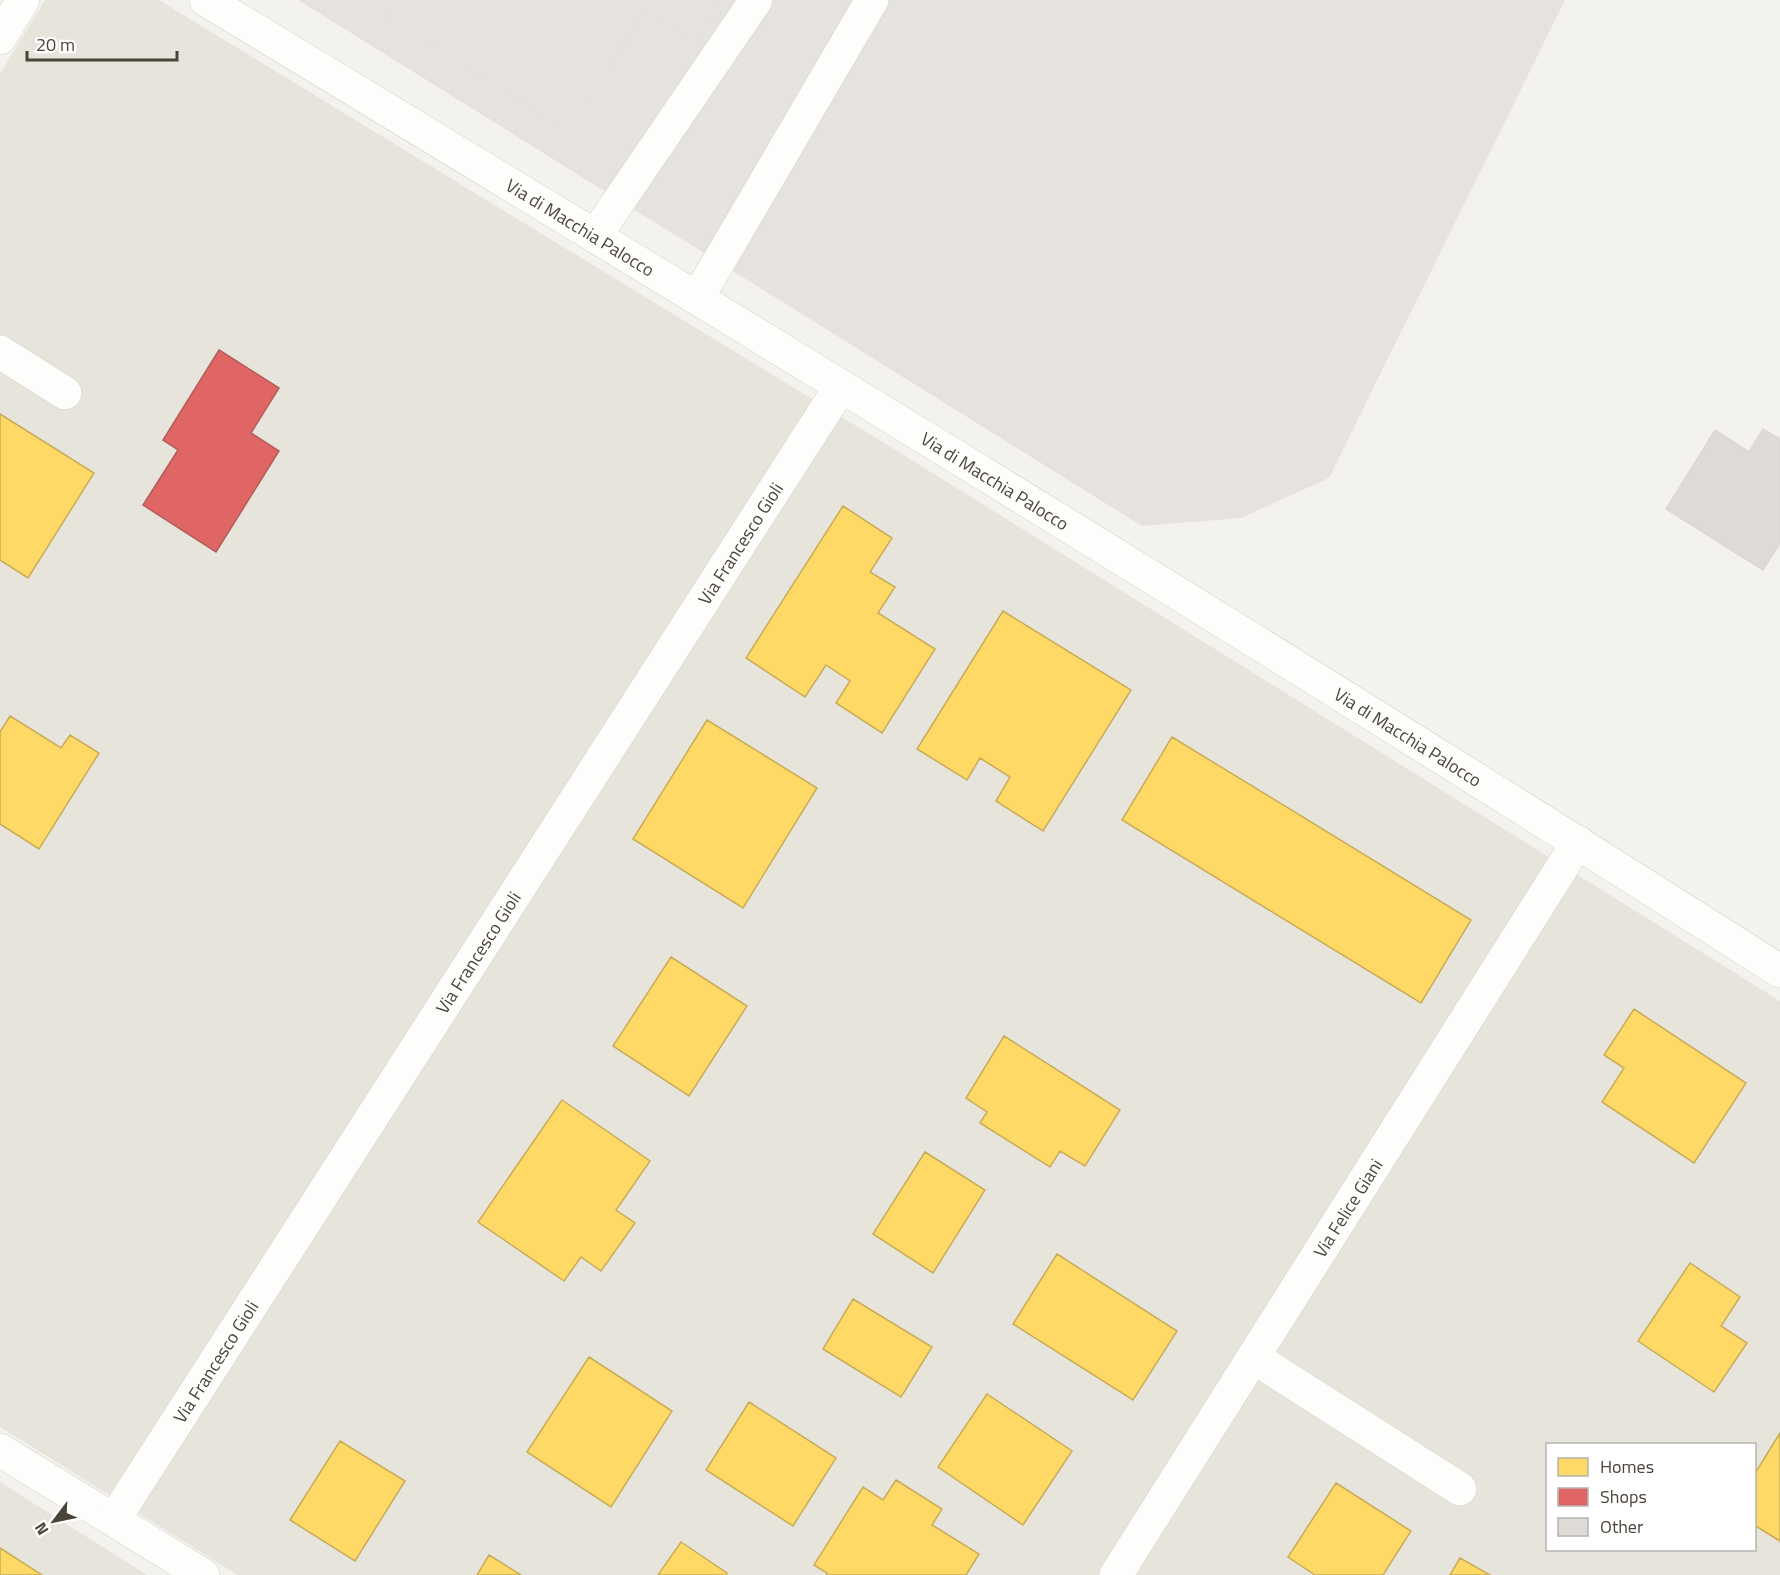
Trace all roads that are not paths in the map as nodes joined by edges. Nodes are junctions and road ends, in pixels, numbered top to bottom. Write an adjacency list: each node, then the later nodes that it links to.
1 (23, 0): 5 (street)
2 (206, 0): 6 (street, Via di Macchia Palocco)
3 (756, 0): 6 (street)
4 (872, 0): 7 (street)
5 (0, 38)
6 (595, 236): 7 (street, Via di Macchia Palocco)
7 (698, 297): 9 (street, Via di Macchia Palocco)
8 (0, 352): 10 (street)
9 (841, 386): 11 (street, Via di Macchia Palocco); 16 (street, Via Francesco Gioli)
10 (66, 393)
11 (1578, 842): 12 (street, Via di Macchia Palocco); 13 (street, Via Felice Giani)
12 (1780, 971)
13 (1253, 1357): 15 (street); 18 (street, Via Felice Giani)
14 (0, 1450): 16 (street)
15 (1460, 1489)
16 (115, 1518): 17 (street)
17 (203, 1575)
18 (1116, 1575)

